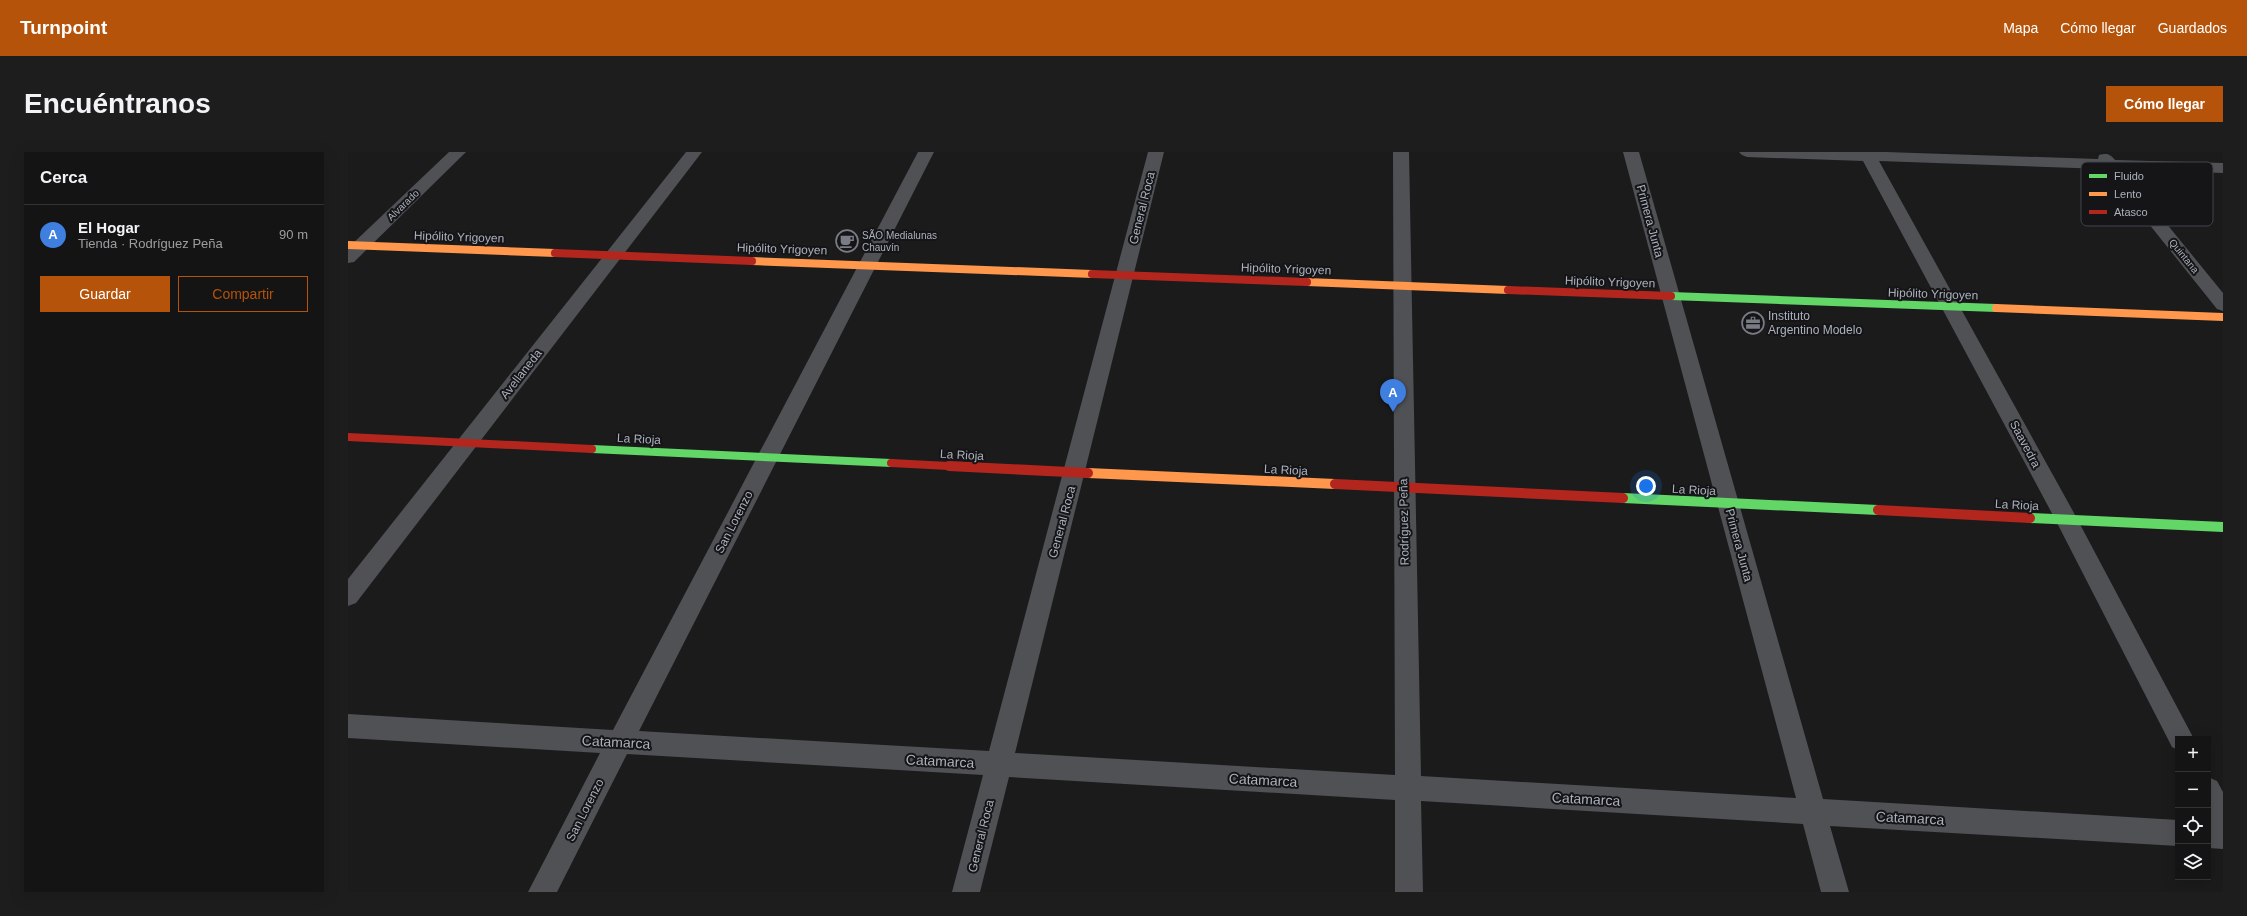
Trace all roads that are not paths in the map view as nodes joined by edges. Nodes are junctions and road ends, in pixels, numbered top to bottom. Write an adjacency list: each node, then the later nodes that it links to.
1 (458, 152): 14 (street, Alvarado)
2 (694, 152): 15 (street, Avellaneda)
3 (926, 152): 17 (street, San Lorenzo)
4 (1156, 152): 18 (street, General Roca)
5 (1401, 152): 19 (street, Rodríguez Peña)
6 (1631, 152): 20 (street, Primera Junta)
7 (1747, 152): 8 (street)
8 (1867, 154): 9 (street); 22 (street, Saavedra)
9 (2105, 158): 10 (street)
10 (2152, 162)
11 (2213, 167): 12 (street)
12 (2223, 168)
13 (2160, 226): 21 (street, Quintana)
14 (354, 245): 15 (street, Hipólito Yrigoyen); 16 (street, Alvarado)
15 (614, 255): 17 (street, Hipólito Yrigoyen); 25 (street, Avellaneda)
16 (348, 258)
17 (867, 265): 18 (street, Hipólito Yrigoyen); 26 (street, San Lorenzo)
18 (1125, 275): 19 (street, Hipólito Yrigoyen); 27 (street, General Roca)
19 (1403, 286): 20 (street, Hipólito Yrigoyen); 28 (street, Rodríguez Peña)
20 (1671, 296): 22 (street, Hipólito Yrigoyen); 29 (street, Primera Junta)
21 (2223, 305)
22 (1951, 307): 23 (street, Hipólito Yrigoyen); 30 (street, Saavedra)
23 (2223, 317)
24 (348, 437): 25 (street, La Rioja)
25 (467, 443): 26 (street, La Rioja); 32 (street, Avellaneda)
26 (767, 458): 27 (street, La Rioja); 35 (street, San Lorenzo)
27 (1075, 472): 28 (street, La Rioja); 36 (street, General Roca)
28 (1403, 488): 29 (street, La Rioja); 37 (street, Rodríguez Peña)
29 (1728, 503): 30 (street, La Rioja); 39 (street, Primera Junta)
30 (2066, 519): 31 (street, La Rioja); 34 (street, Saavedra)
31 (2223, 527)
32 (348, 596)
33 (348, 726): 35 (street, Catamarca)
34 (2179, 736)
35 (619, 742): 36 (street, Catamarca); 44 (street, San Lorenzo)
36 (999, 765): 37 (street, Catamarca); 45 (street, General Roca)
37 (1408, 788): 39 (street, Catamarca); 46 (street, Rodríguez Peña)
38 (2211, 796): 40 (street)
39 (1813, 812): 41 (street, Catamarca); 47 (street, Primera Junta)
40 (2223, 819)
41 (2175, 834)
42 (2211, 835): 43 (street)
43 (2223, 836)
44 (542, 892)
45 (966, 892)
46 (1409, 892)
47 (1835, 892)

